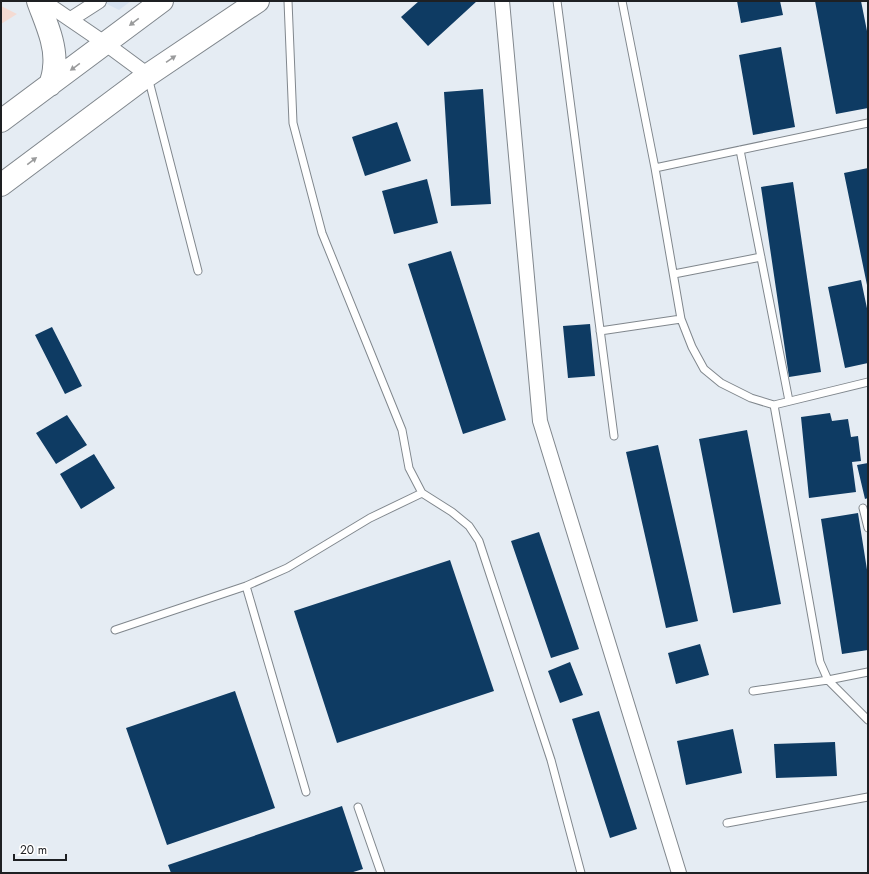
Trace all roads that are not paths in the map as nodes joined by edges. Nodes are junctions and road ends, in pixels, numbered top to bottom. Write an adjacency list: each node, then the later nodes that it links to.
1 (38, 1): 13 (main road)
2 (43, 1): 10 (street)
3 (99, 1): 10 (street)
4 (162, 1): 11 (main road, one-way to 11)
5 (258, 1): 12 (main road, one-way to 5)
6 (288, 1): 28 (lane)
7 (502, 1): 43 (street)
8 (557, 1): 23 (lane)
9 (622, 1): 17 (lane)
10 (71, 19): 11 (street)
11 (106, 44): 12 (street); 13 (main road, one-way to 13)
12 (148, 75): 18 (main road, one-way to 12); 20 (lane)
13 (50, 85): 14 (main road)
14 (1, 121)
15 (868, 123): 16 (lane)
16 (740, 150): 17 (lane); 19 (lane)
17 (655, 168): 21 (lane)
18 (1, 185)
19 (761, 257): 21 (lane); 25 (lane)
20 (198, 271)
21 (674, 274): 22 (lane)
22 (682, 319): 23 (lane); 26 (lane)
23 (600, 331): 27 (lane)
24 (868, 382): 25 (lane)
25 (789, 401): 26 (lane)
26 (774, 405): 34 (lane)
27 (614, 436)
28 (422, 494): 31 (lane); 42 (lane)
29 (863, 508): 30 (lane)
30 (868, 528)
31 (246, 586): 32 (lane); 37 (lane)
32 (115, 630)
33 (868, 672): 34 (lane)
34 (828, 680): 35 (lane); 36 (lane)
35 (753, 691)
36 (868, 720)
37 (306, 792)
38 (868, 797): 40 (lane)
39 (358, 807): 41 (lane)
40 (726, 823)
41 (381, 873)
42 (581, 873)
43 (679, 873)

